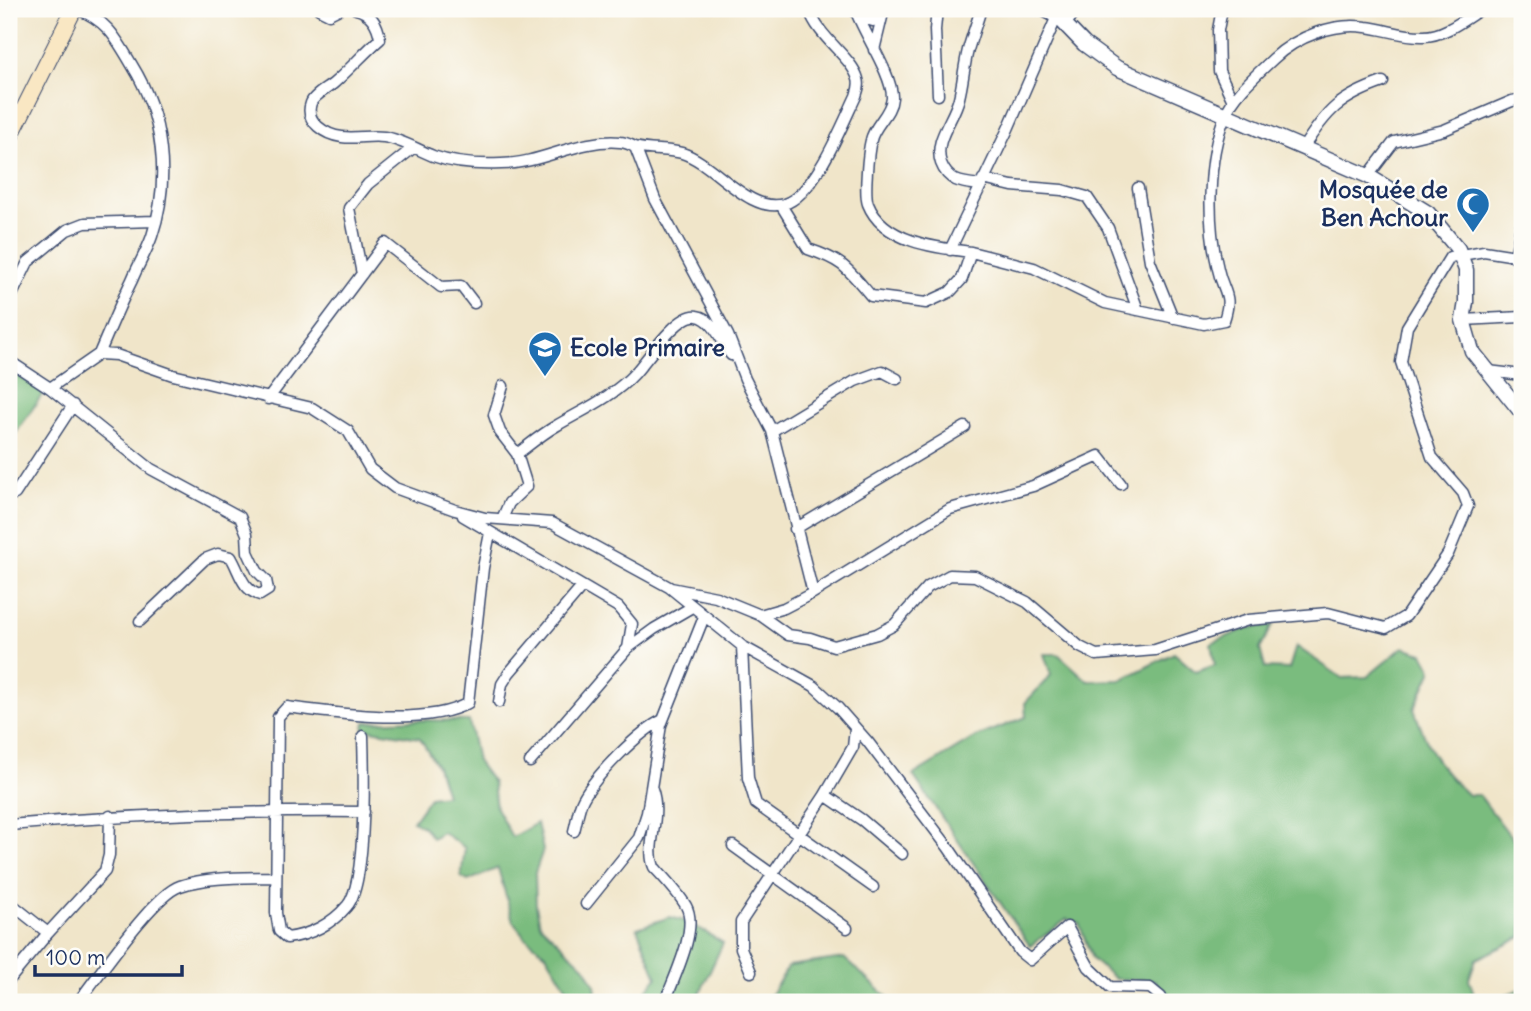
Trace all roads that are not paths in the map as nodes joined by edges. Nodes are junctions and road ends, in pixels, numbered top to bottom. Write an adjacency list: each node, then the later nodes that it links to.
1 (76, 9): 20 (main road); 28 (street)
2 (319, 9): 3 (street)
3 (339, 9)
4 (356, 9): 22 (street)
5 (809, 9): 27 (street)
6 (856, 9): 12 (street); 14 (street)
7 (937, 9): 16 (street)
8 (981, 9): 25 (street)
9 (1077, 9): 13 (street)
10 (1222, 9): 18 (street)
11 (1481, 9): 18 (street)
12 (884, 12): 14 (street)
13 (1055, 17): 19 (street); 25 (street)
14 (874, 50): 30 (street)
15 (1383, 82): 23 (street)
16 (938, 95)
17 (1522, 99): 24 (street)
18 (1233, 101): 19 (street)
19 (1225, 115): 23 (street); 39 (street)
20 (9, 139)
21 (635, 147): 22 (street); 27 (street); 43 (street)
22 (413, 148): 34 (street)
23 (1303, 148): 24 (street)
24 (1368, 176): 32 (street)
25 (981, 182): 30 (street); 37 (street)
26 (1138, 188): 39 (street)
27 (781, 205): 31 (street)
28 (156, 221): 35 (street); 41 (street)
29 (1522, 221): 33 (street)
30 (950, 250): 31 (street)
31 (971, 252): 37 (street)
32 (1460, 255): 33 (street); 40 (street); 65 (street)
33 (1519, 257)
34 (362, 274): 36 (street); 49 (street)
35 (9, 301)
36 (474, 303)
37 (1138, 310): 39 (street)
38 (1522, 317): 40 (street)
39 (1173, 318)
40 (1463, 320): 44 (street)
41 (99, 354): 48 (street); 49 (street)
42 (9, 361): 48 (street)
43 (743, 371): 53 (street); 54 (street)
44 (1488, 371): 45 (street); 51 (street)
45 (1522, 375)
46 (897, 379): 53 (street)
47 (503, 386): 54 (street)
48 (50, 388): 50 (street)
49 (268, 399): 57 (street)
50 (73, 405): 56 (street); 67 (street)
51 (1522, 413)
52 (965, 426): 59 (street)
53 (772, 432): 59 (street)
54 (517, 454): 58 (street)
55 (1121, 484): 63 (street)
56 (15, 494)
57 (455, 510): 58 (street); 60 (street)
58 (502, 519): 62 (street)
59 (795, 528): 63 (street)
60 (490, 533): 61 (street); 77 (street)
61 (582, 587): 69 (street); 70 (street)
62 (668, 587): 64 (street); 65 (street)
63 (813, 593): 65 (street)
64 (692, 607): 66 (street); 69 (street)
65 (760, 615)
66 (704, 617): 68 (street); 71 (street)
67 (140, 621)
68 (742, 646): 72 (street); 82 (street)
69 (628, 648): 74 (street)
70 (499, 702)
71 (663, 720): 75 (street); 81 (street)
72 (855, 729): 76 (street); 96 (street)
73 (363, 736): 78 (street)
74 (530, 762)
75 (651, 787): 89 (street); 95 (street)
76 (825, 795): 82 (street); 84 (street)
77 (278, 811): 78 (street); 79 (street); 86 (street)
78 (364, 812): 86 (street)
79 (110, 816): 80 (street); 91 (street)
80 (9, 825)
81 (574, 831)
82 (800, 834): 85 (street); 87 (street)
83 (733, 846): 85 (street)
84 (902, 854)
85 (773, 874): 90 (street); 92 (street)
86 (276, 877): 94 (street)
87 (873, 887)
88 (9, 902): 91 (street)
89 (586, 904)
90 (847, 928)
91 (48, 933): 93 (street)
92 (751, 972)
93 (9, 980)
94 (78, 1002)
95 (665, 1002)
96 (1161, 1002)

